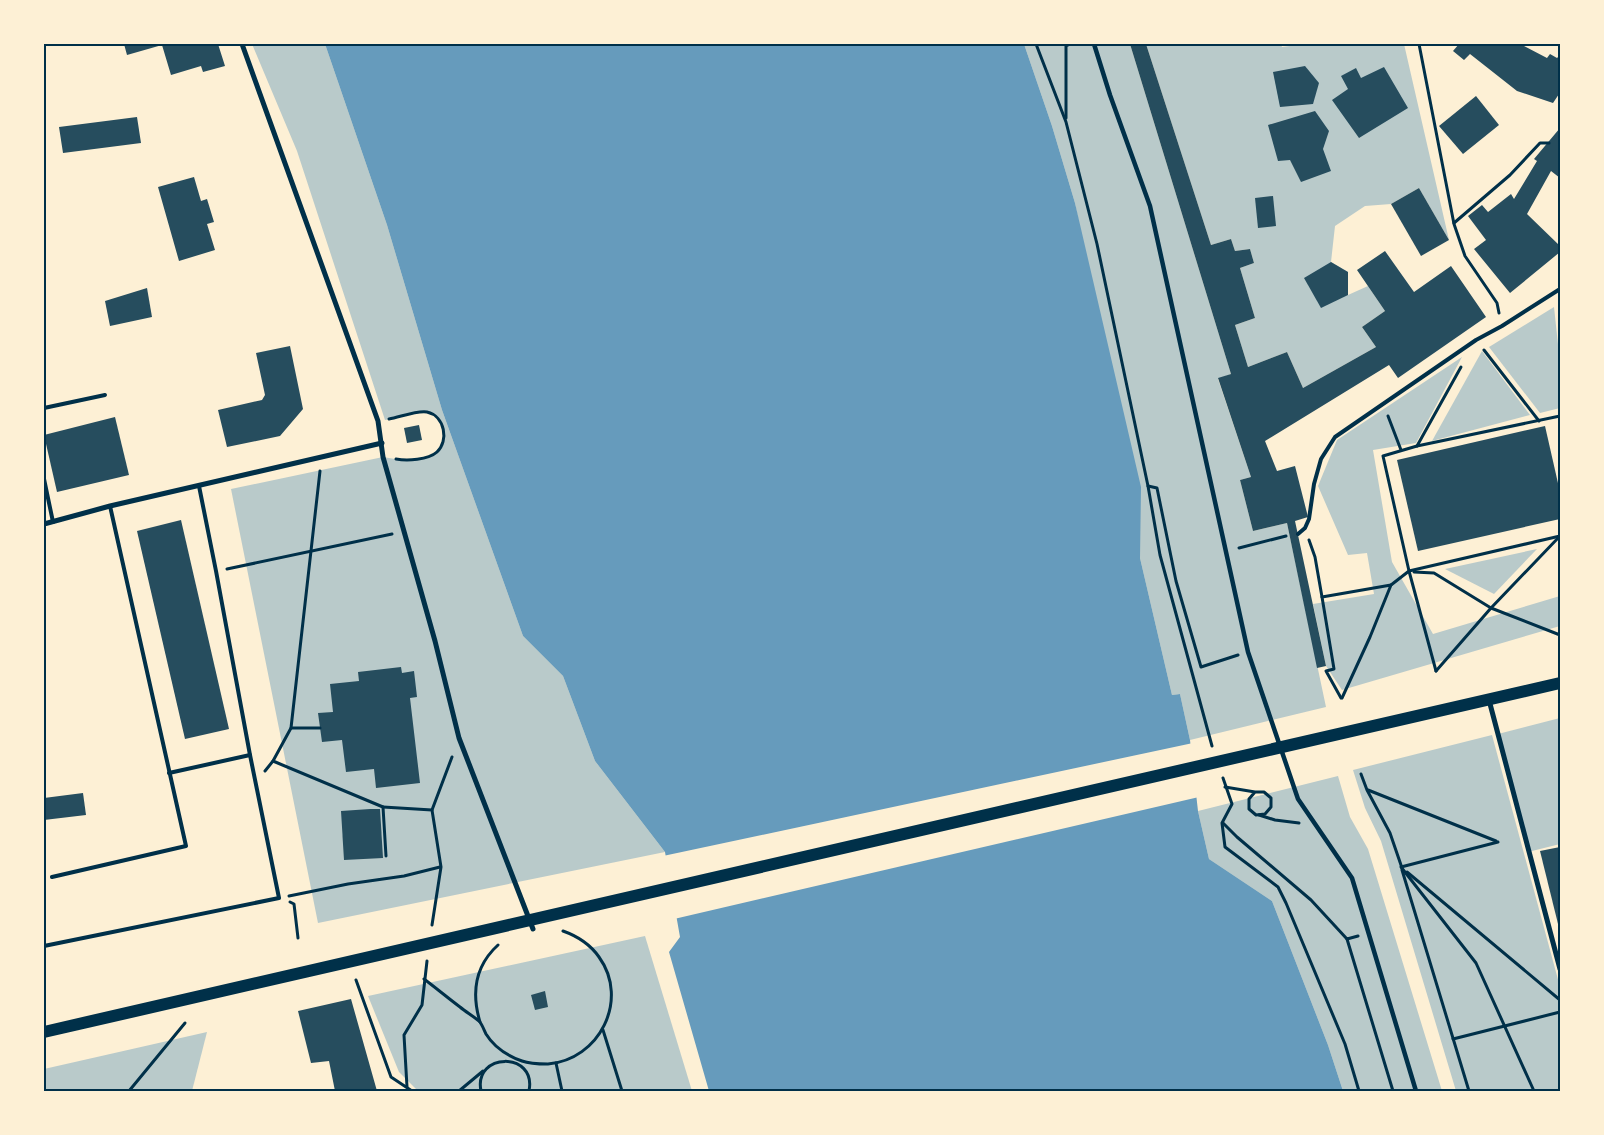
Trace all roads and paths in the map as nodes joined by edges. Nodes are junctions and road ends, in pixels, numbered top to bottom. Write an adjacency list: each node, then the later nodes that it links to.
1 (242, 44): 18 (street)
2 (1036, 44): 6 (path)
3 (1070, 44): 6 (path)
4 (1094, 44): 34 (street)
5 (1419, 44): 8 (path)
6 (1066, 122): 25 (path)
7 (1548, 143): 8 (path)
8 (1454, 224): 10 (path)
9 (1560, 290): 10 (lane)
10 (1502, 326): 11 (lane)
11 (1476, 340): 13 (lane); 17 (path); 19 (path)
12 (105, 395): 14 (lane)
13 (1384, 404): 20 (path); 30 (lane)
14 (44, 408)
15 (1560, 416): 17 (path)
16 (395, 418): 22 (path)
17 (1539, 421): 19 (path)
18 (382, 443): 21 (street); 29 (street)
19 (1417, 446): 20 (path)
20 (1402, 450): 38 (path)
21 (322, 457): 24 (street); 33 (path)
22 (407, 461)
23 (44, 479): 27 (lane)
24 (199, 486): 26 (street); 37 (lane)
25 (1148, 486): 43 (path); 49 (path)
26 (110, 506): 27 (street); 52 (lane)
27 (53, 522): 28 (street)
28 (44, 524)
29 (404, 532): 33 (path); 48 (street)
30 (1298, 534)
31 (1289, 535): 34 (path)
32 (1560, 536): 36 (path); 38 (path); 41 (path)
33 (311, 551): 37 (path); 46 (path)
34 (1225, 552): 43 (street)
35 (1315, 557): 40 (path)
36 (1560, 561)
37 (216, 571): 50 (lane)
38 (1409, 571): 39 (path); 41 (path); 41 (path)
39 (1391, 584): 40 (path); 40 (path)
40 (1322, 597)
41 (1491, 608): 42 (path)
42 (1560, 635)
43 (1248, 652): 63 (street)
44 (1560, 683): 45 (main road)
45 (1489, 700): 78 (street); 87 (main road)
46 (291, 728): 47 (path); 51 (path)
47 (320, 728)
48 (459, 738): 60 (path); 70 (street)
49 (1214, 750)
50 (250, 756): 52 (lane); 55 (lane)
51 (273, 761): 55 (path); 59 (path)
52 (169, 774): 67 (lane)
53 (1361, 774): 57 (path)
54 (1223, 777): 62 (path)
55 (256, 783): 68 (lane)
56 (1225, 787): 58 (path)
57 (1367, 790): 66 (path); 66 (path)
58 (1255, 792): 61 (path); 61 (path)
59 (383, 807): 60 (path); 64 (path)
60 (432, 810): 65 (path)
61 (1256, 815): 63 (path)
62 (1222, 823): 74 (path); 100 (path)
63 (1315, 825): 72 (street)
64 (386, 856)
65 (441, 867): 68 (path); 71 (path)
66 (1402, 867): 81 (path); 85 (path); 88 (path)
67 (52, 877)
68 (279, 898): 76 (lane)
69 (294, 904): 73 (path)
70 (532, 929): 86 (path)
71 (431, 932)
72 (1369, 933): 74 (path); 102 (street)
73 (298, 938)
74 (1347, 939): 101 (path)
75 (504, 940): 83 (path)
76 (44, 946)
77 (427, 960): 79 (path)
78 (1560, 969)
79 (424, 979): 83 (path); 92 (path)
80 (356, 980): 92 (path)
81 (1560, 1000)
82 (1560, 1012): 85 (path)
83 (480, 1022): 89 (path)
84 (185, 1023): 94 (path)
85 (1504, 1026): 88 (path); 104 (path)
86 (603, 1030): 90 (path); 99 (path)
87 (44, 1032)
88 (1453, 1039): 103 (path)
89 (514, 1060): 90 (path); 91 (path); 93 (path)
90 (556, 1063): 98 (path)
91 (488, 1068): 96 (path); 97 (path)
92 (407, 1088): 95 (path)
93 (529, 1090)
94 (129, 1091)
95 (412, 1091)
96 (459, 1091)
97 (481, 1091)
98 (562, 1091)
99 (622, 1091)
100 (1359, 1091)
101 (1393, 1091)
102 (1416, 1091)
103 (1469, 1091)
104 (1534, 1091)

